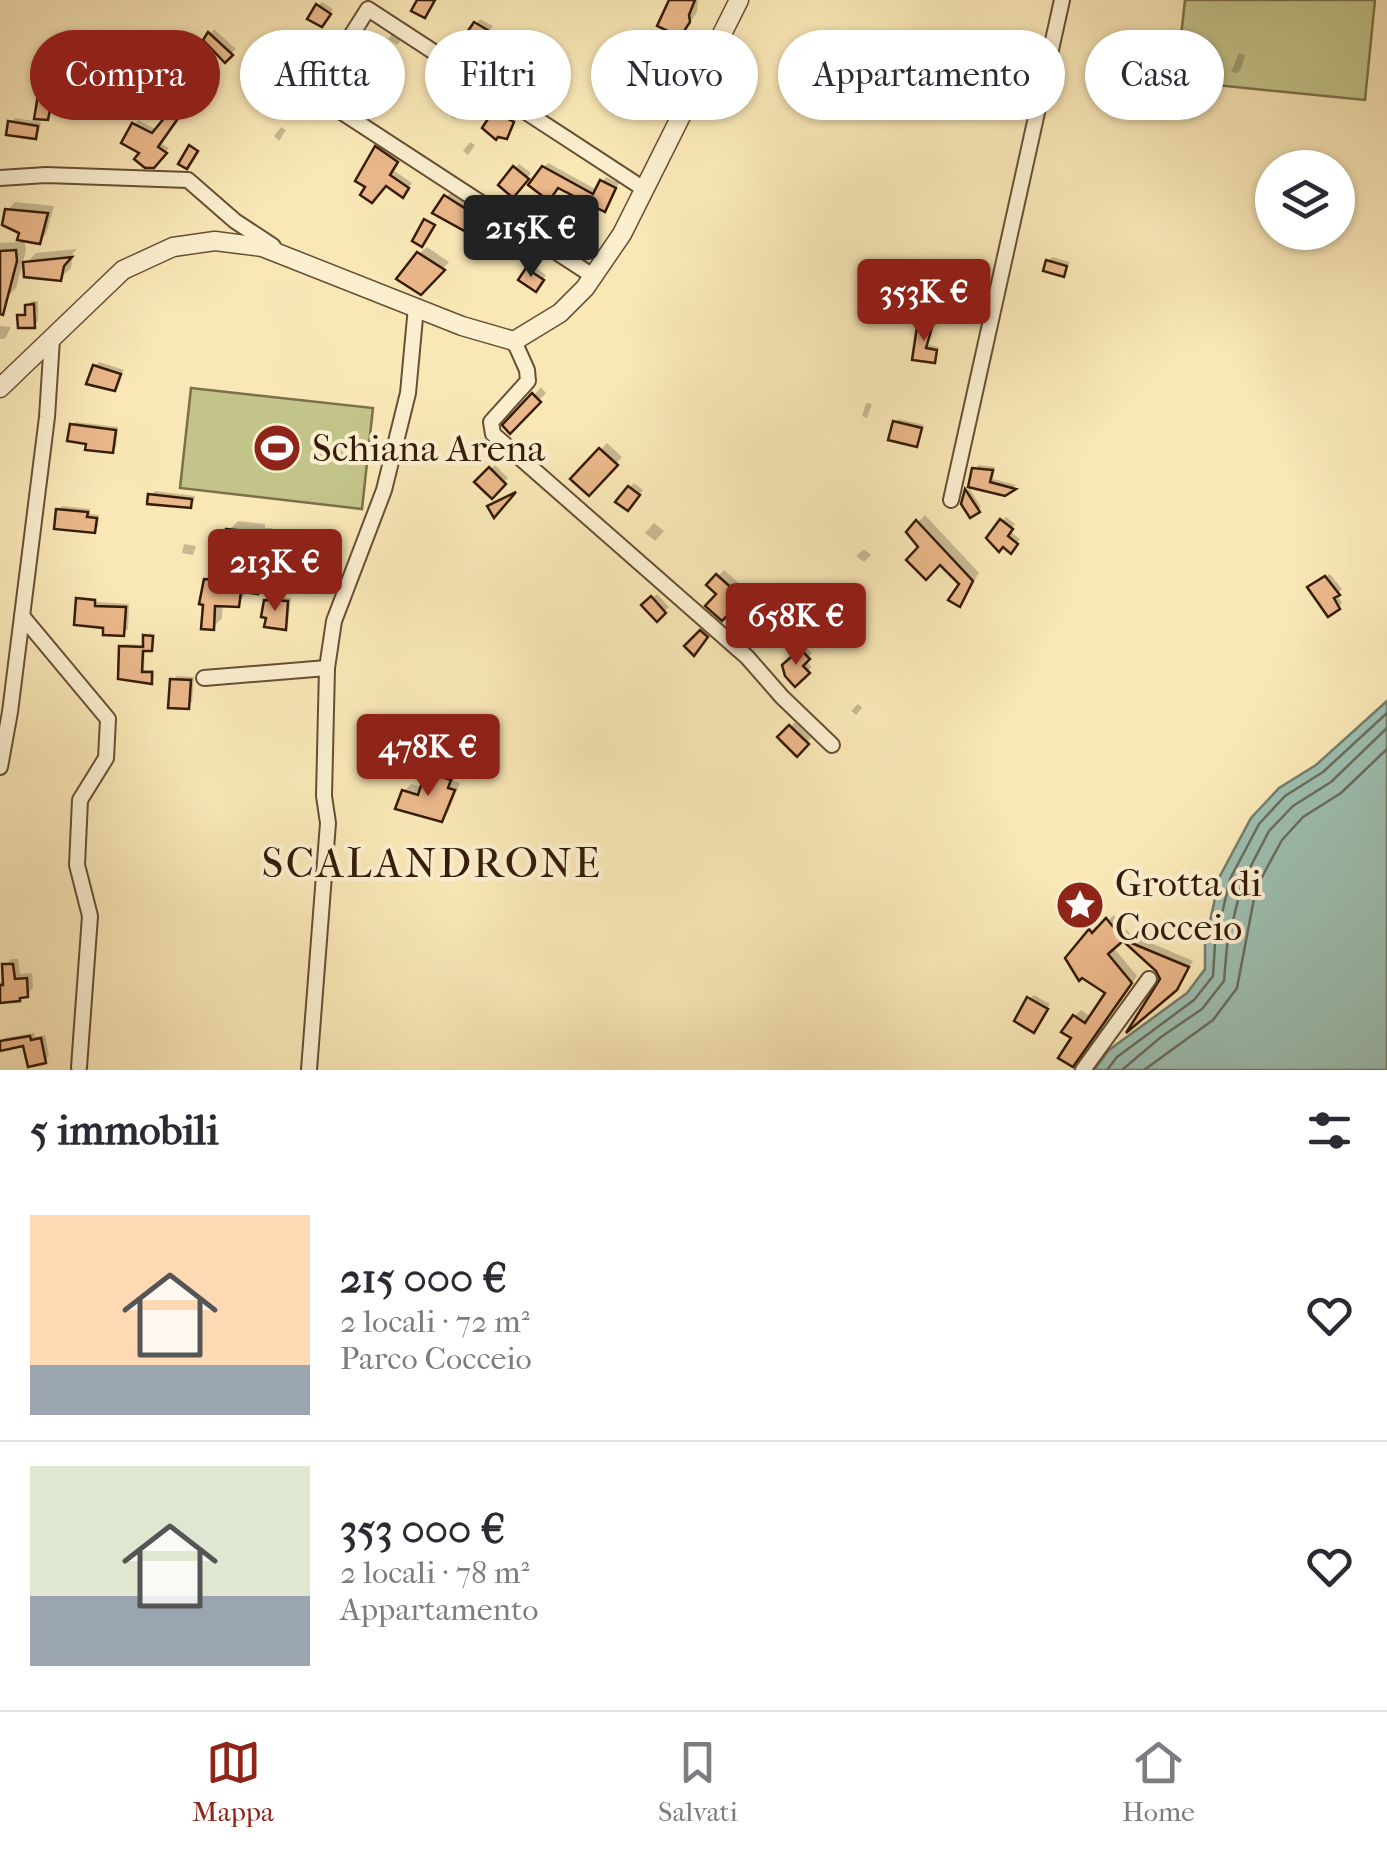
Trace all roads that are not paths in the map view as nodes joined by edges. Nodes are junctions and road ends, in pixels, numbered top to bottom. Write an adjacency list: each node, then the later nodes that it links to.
1 (738, 0): 4 (street)
2 (1062, 0): 11 (street)
3 (0, 178): 5 (street)
4 (644, 189): 6 (street); 6 (street)
5 (290, 258): 7 (street); 8 (street)
6 (593, 276): 9 (street)
7 (416, 308): 9 (street); 13 (street)
8 (52, 338): 10 (street); 12 (street)
9 (514, 341): 15 (street)
10 (0, 388)
11 (950, 500)
12 (22, 616): 16 (street); 18 (street)
13 (327, 668): 14 (street); 19 (street)
14 (204, 678)
15 (832, 745)
16 (0, 766)
17 (1149, 980): 20 (street)
18 (79, 1067)
19 (310, 1070)
20 (1083, 1070)

